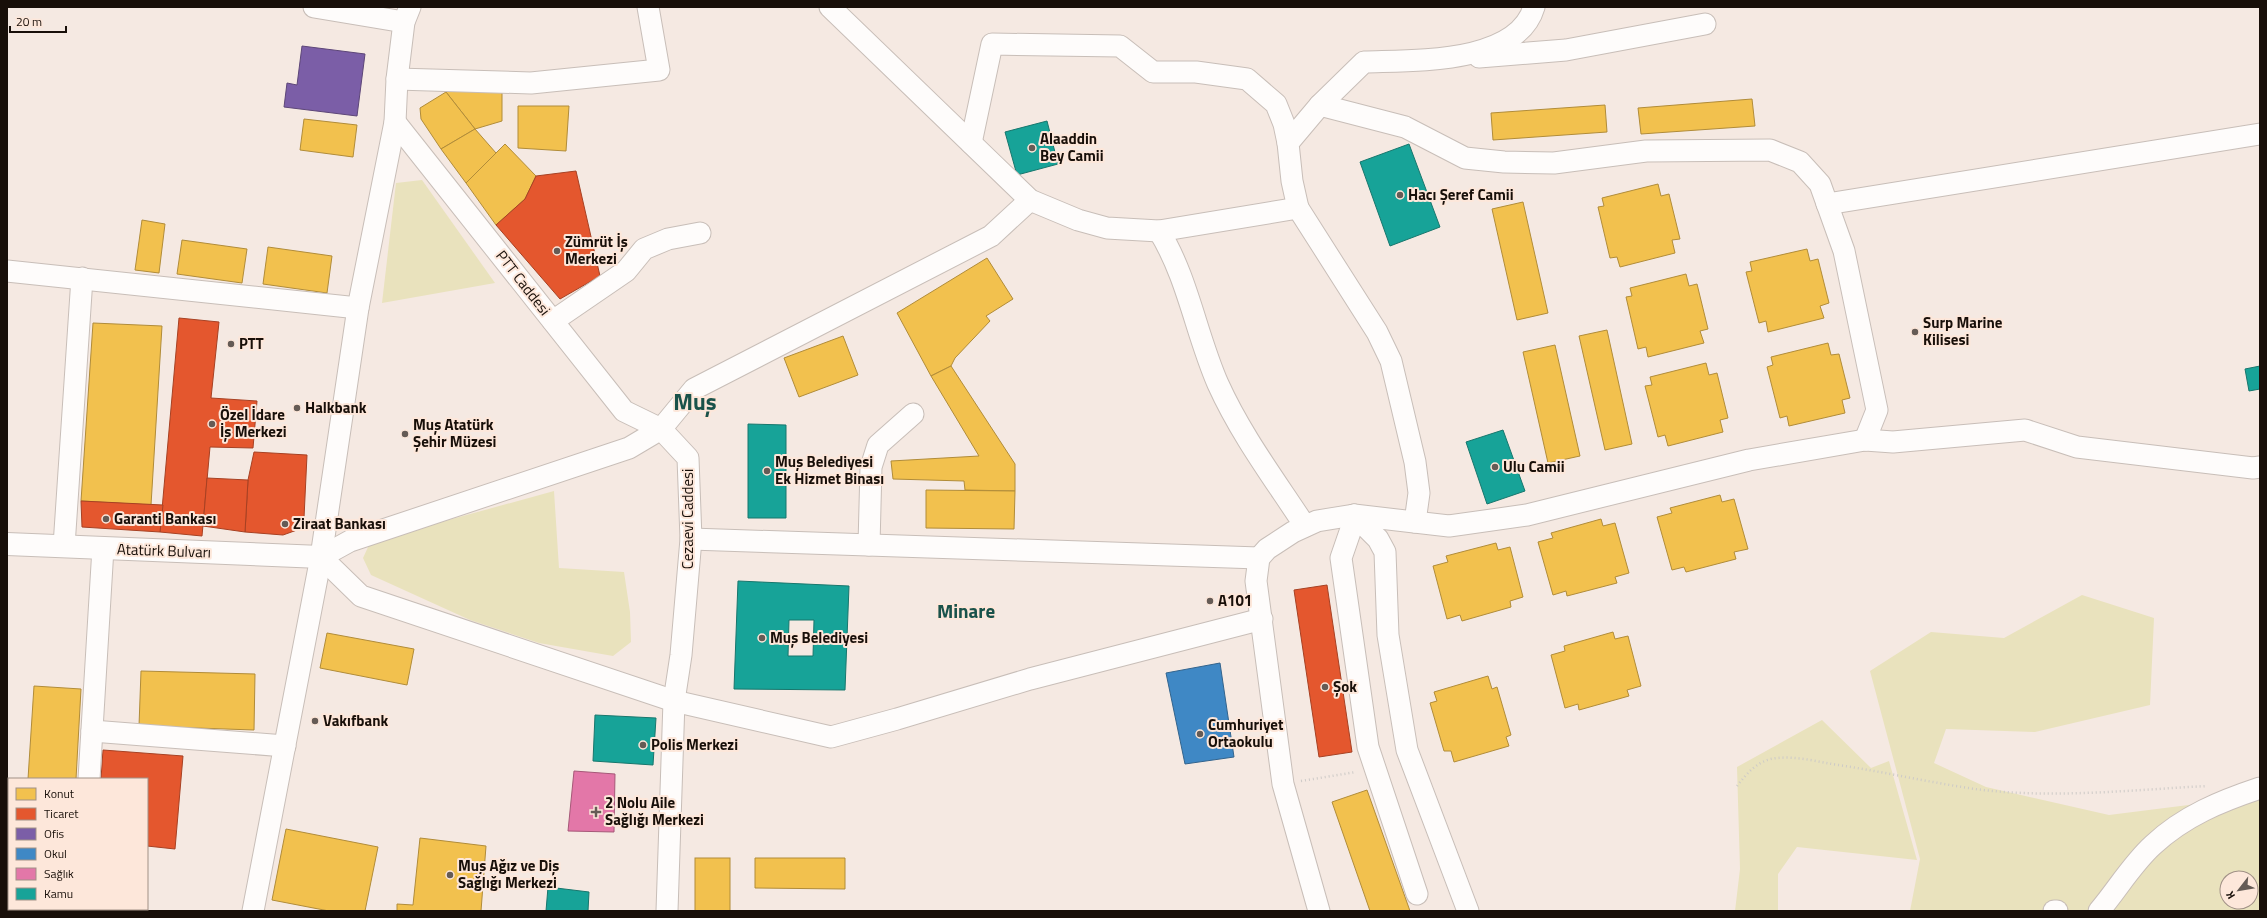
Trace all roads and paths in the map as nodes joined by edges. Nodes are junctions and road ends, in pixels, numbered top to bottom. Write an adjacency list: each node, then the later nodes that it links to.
1 (314, 7): 5 (street)
2 (648, 7): 8 (street)
3 (830, 7): 12 (street)
4 (1534, 7): 7 (street)
5 (407, 15): 8 (street)
6 (1705, 24): 7 (street)
7 (1447, 58): 9 (street)
8 (397, 79): 10 (street)
9 (1320, 105): 13 (street); 15 (street)
10 (395, 122): 21 (street); 22 (street, PTT Caddesi)
11 (2260, 134): 15 (street)
12 (971, 143): 13 (street); 14 (street)
13 (1288, 143): 16 (street)
14 (1030, 200): 17 (street); 24 (street)
15 (1827, 204): 25 (street)
16 (1298, 208): 17 (street); 28 (street)
17 (1159, 231): 29 (street)
18 (700, 233): 22 (street)
19 (7, 271): 20 (street)
20 (82, 278): 21 (street); 33 (street)
21 (358, 308): 35 (street)
22 (553, 321): 24 (street, PTT Caddesi)
23 (913, 414): 32 (street)
24 (661, 430): 30 (street, Cezaevi Caddesi); 35 (street)
25 (1865, 440): 26 (street); 28 (street)
26 (2260, 467)
27 (1354, 515): 28 (street); 29 (street); 41 (street); 51 (street)
28 (1415, 522)
29 (1305, 526): 36 (street)
30 (691, 539): 32 (street); 38 (street, Cezaevi Caddesi)
31 (7, 544): 33 (main road, Atatürk Bulvarı)
32 (869, 545): 36 (street)
33 (64, 546): 34 (main road, Atatürk Bulvarı)
34 (103, 548): 35 (main road, Atatürk Bulvarı); 39 (street)
35 (321, 557): 38 (street); 40 (street)
36 (1259, 558): 37 (street)
37 (1262, 619): 38 (street); 43 (street)
38 (674, 701): 49 (street, Cezaevi Caddesi)
39 (92, 731): 40 (street); 42 (street)
40 (285, 746): 48 (street)
41 (1374, 769): 43 (path); 47 (street)
42 (89, 778)
43 (1283, 784): 50 (street)
44 (1737, 786): 45 (path)
45 (2209, 786)
46 (2260, 788): 54 (street)
47 (1418, 894)
48 (253, 911)
49 (667, 911)
50 (1319, 911)
51 (1468, 911)
52 (2054, 911): 53 (street)
53 (2057, 911)
54 (2098, 911)

